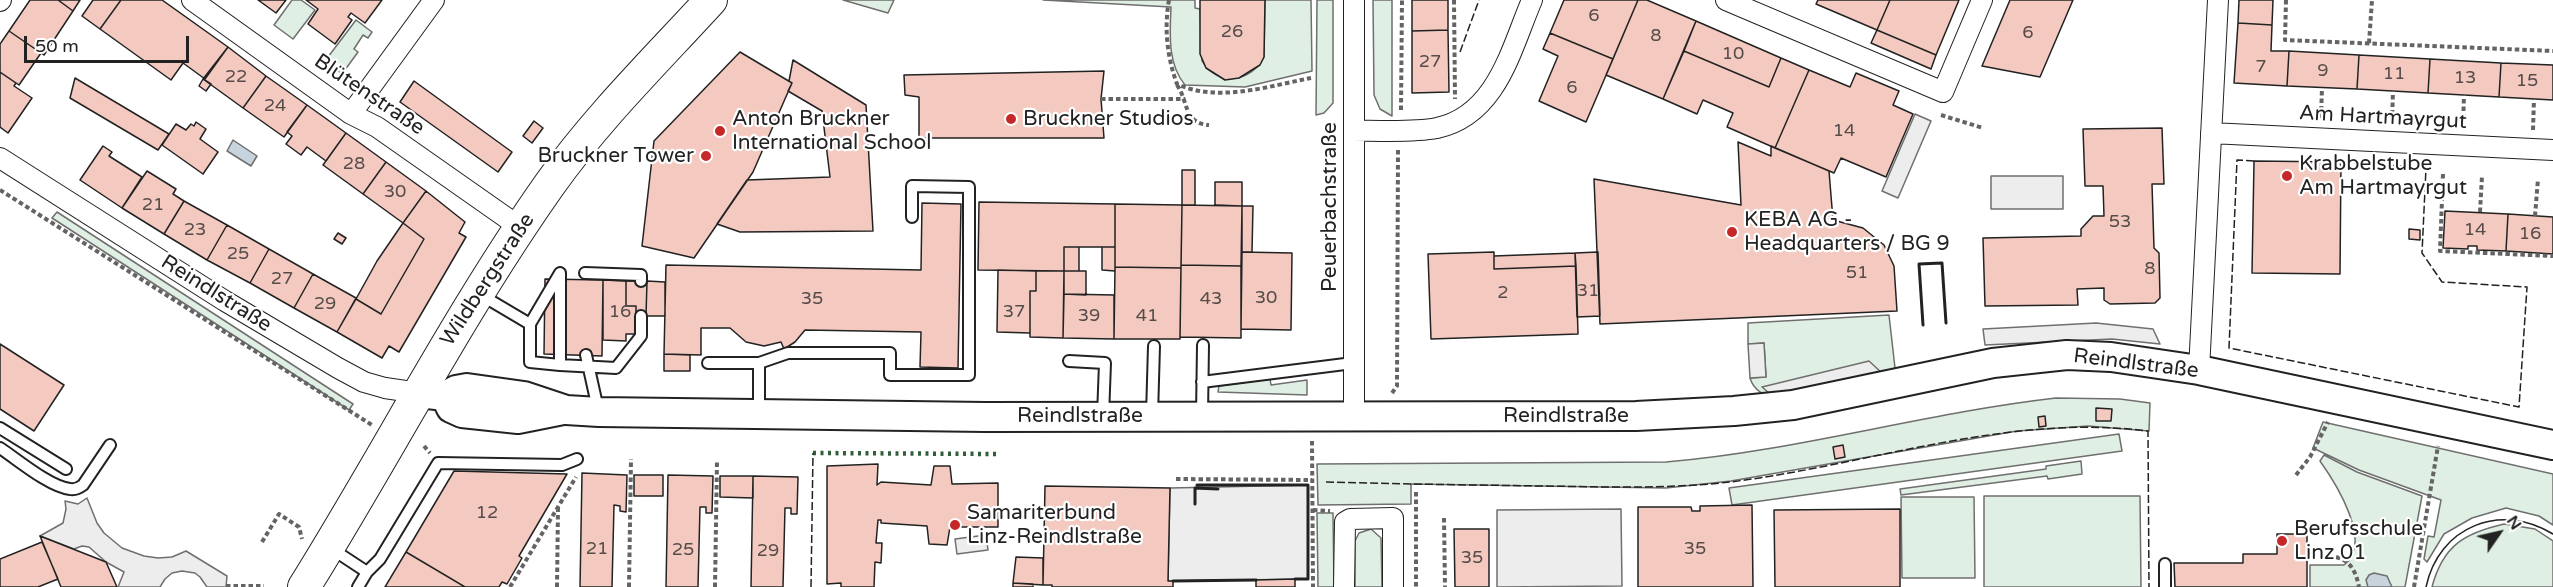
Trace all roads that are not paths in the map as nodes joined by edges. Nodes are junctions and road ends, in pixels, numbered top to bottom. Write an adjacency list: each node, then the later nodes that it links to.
1 (192, 0): 9 (street, Blütenstraße)
2 (434, 0): 9 (street)
3 (711, 0): 15 (main road, Wildbergstraße)
4 (1354, 0): 10 (street, Peuerbachstraße)
5 (1532, 0): 10 (street)
6 (1726, 0): 7 (street)
7 (1982, 0)
8 (2218, 0): 11 (street)
9 (351, 114): 15 (street, Blütenstraße)
10 (1354, 131): 27 (street, Peuerbachstraße)
11 (2211, 134): 12 (street, Am Hartmayrgut); 30 (street)
12 (2553, 150)
13 (0, 158): 32 (street, Reindlstraße)
14 (912, 217): 26 (lane)
15 (521, 228): 18 (main road, Wildbergstraße)
16 (585, 273): 17 (lane)
17 (641, 278)
18 (479, 294): 20 (lane); 32 (main road, Wildbergstraße)
19 (641, 316): 29 (lane)
20 (530, 324): 28 (lane); 28 (lane)
21 (1203, 345): 31 (lane)
22 (1154, 346): 38 (lane)
23 (586, 355): 29 (lane)
24 (1069, 361): 37 (lane)
25 (708, 363): 26 (lane)
26 (759, 363): 34 (lane)
27 (1353, 363): 31 (lane); 36 (street, Peuerbachstraße)
28 (560, 365): 29 (lane)
29 (589, 367): 33 (lane)
30 (2199, 370): 36 (street, Reindlstraße); 41 (street, Reindlstraße)
31 (1202, 382): 35 (lane)
32 (432, 395): 33 (street, Reindlstraße); 45 (main road, Wildbergstraße)
33 (599, 412): 34 (street, Reindlstraße)
34 (759, 414): 37 (street, Reindlstraße)
35 (1202, 415): 36 (street, Reindlstraße); 38 (street, Reindlstraße)
36 (1354, 415)
37 (1103, 416): 38 (street, Reindlstraße)
38 (1152, 416)
39 (0, 428): 44 (lane)
40 (110, 445): 42 (lane)
41 (2553, 445)
42 (0, 448)
43 (577, 459): 47 (lane)
44 (66, 469)
45 (329, 547): 47 (lane); 48 (main road, Wildbergstraße)
46 (2165, 564): 52 (lane)
47 (367, 572): 49 (lane)
48 (304, 587)
49 (358, 587)
50 (1344, 587): 51 (street)
51 (1393, 587)
52 (2165, 587)

